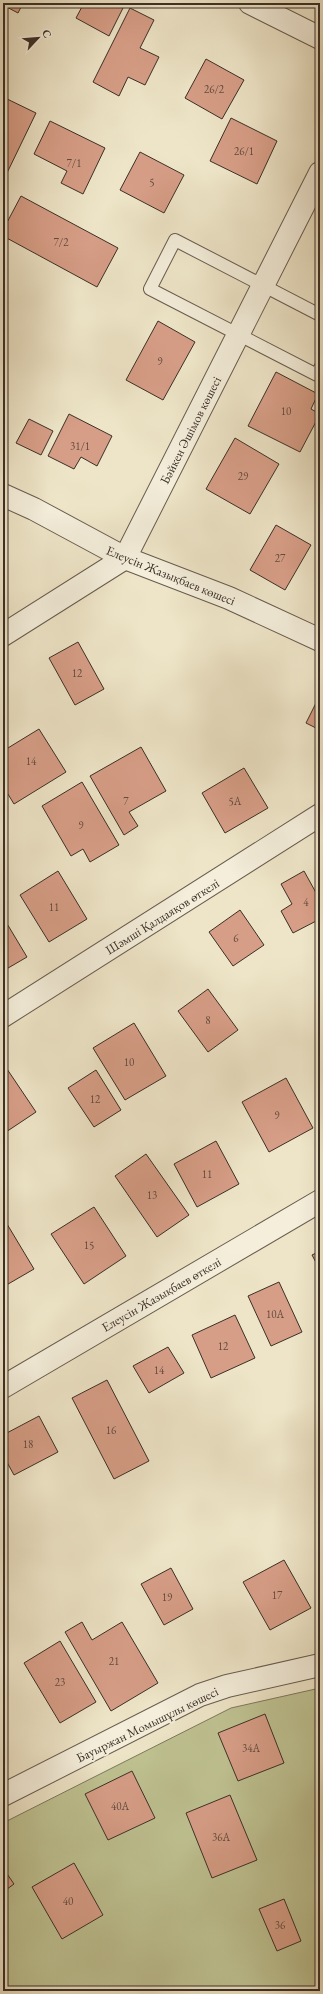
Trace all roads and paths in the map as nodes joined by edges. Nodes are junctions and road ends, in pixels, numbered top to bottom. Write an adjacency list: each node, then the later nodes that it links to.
1 (250, 3): 2 (street)
2 (320, 38)
3 (320, 173): 4 (street, Бәйкен Әшімов көшесі)
4 (263, 286): 5 (lane); 6 (street, Бәйкен Әшімов көшесі); 6 (lane)
5 (320, 315)
6 (238, 335): 7 (lane); 9 (street, Бәйкен Әшімов көшесі)
7 (320, 368)
8 (3, 495): 9 (street, Елеусін Жазықбаев көшесі)
9 (125, 558): 10 (street); 11 (street, Елеусін Жазықбаев көшесі)
10 (3, 635)
11 (320, 640)
12 (320, 815): 13 (street, Шәмші Қалдаяқов өткелі)
13 (3, 1016)
14 (320, 1201): 15 (street, Елеусін Жазықбаев өткелі)
15 (3, 1387)
16 (320, 1666): 17 (street, Бауыржан Момышұлы көшесі)
17 (3, 1795)

